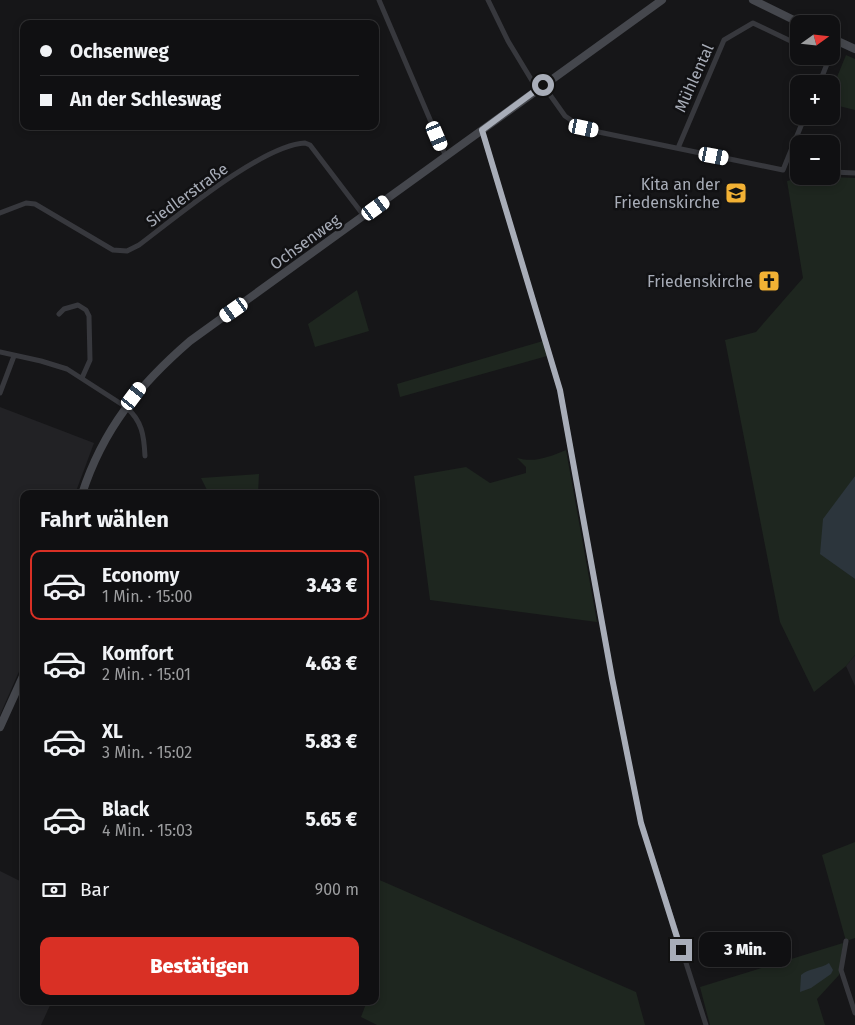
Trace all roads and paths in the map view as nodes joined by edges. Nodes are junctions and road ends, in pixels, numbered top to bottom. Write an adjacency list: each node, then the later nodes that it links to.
1 (378, 0): 13 (street)
2 (488, 0): 9 (street)
3 (662, 0): 9 (main road, Ochsenweg)
4 (753, 0): 5 (main road)
5 (790, 18)
6 (790, 41): 12 (street, Mühlental)
7 (840, 42): 8 (main road)
8 (855, 49)
9 (540, 87): 11 (main road, Ochsenweg); 12 (street)
10 (801, 125): 12 (street)
11 (482, 130): 13 (main road, Ochsenweg); 30 (street)
12 (678, 148)
13 (446, 157): 17 (main road, Ochsenweg)
14 (840, 172): 15 (street)
15 (855, 173)
16 (0, 213): 17 (street, Siedlerstraße)
17 (364, 216): 23 (main road, Ochsenweg)
18 (59, 314): 21 (street)
19 (0, 352): 20 (street)
20 (14, 356): 21 (street); 22 (street)
21 (82, 378): 23 (street)
22 (0, 393)
23 (126, 407): 24 (street); 25 (main road, Ochsenweg)
24 (145, 456)
25 (84, 490)
26 (20, 683): 27 (main road)
27 (0, 727)
28 (846, 941): 29 (street)
29 (855, 1013)
30 (706, 1025)

